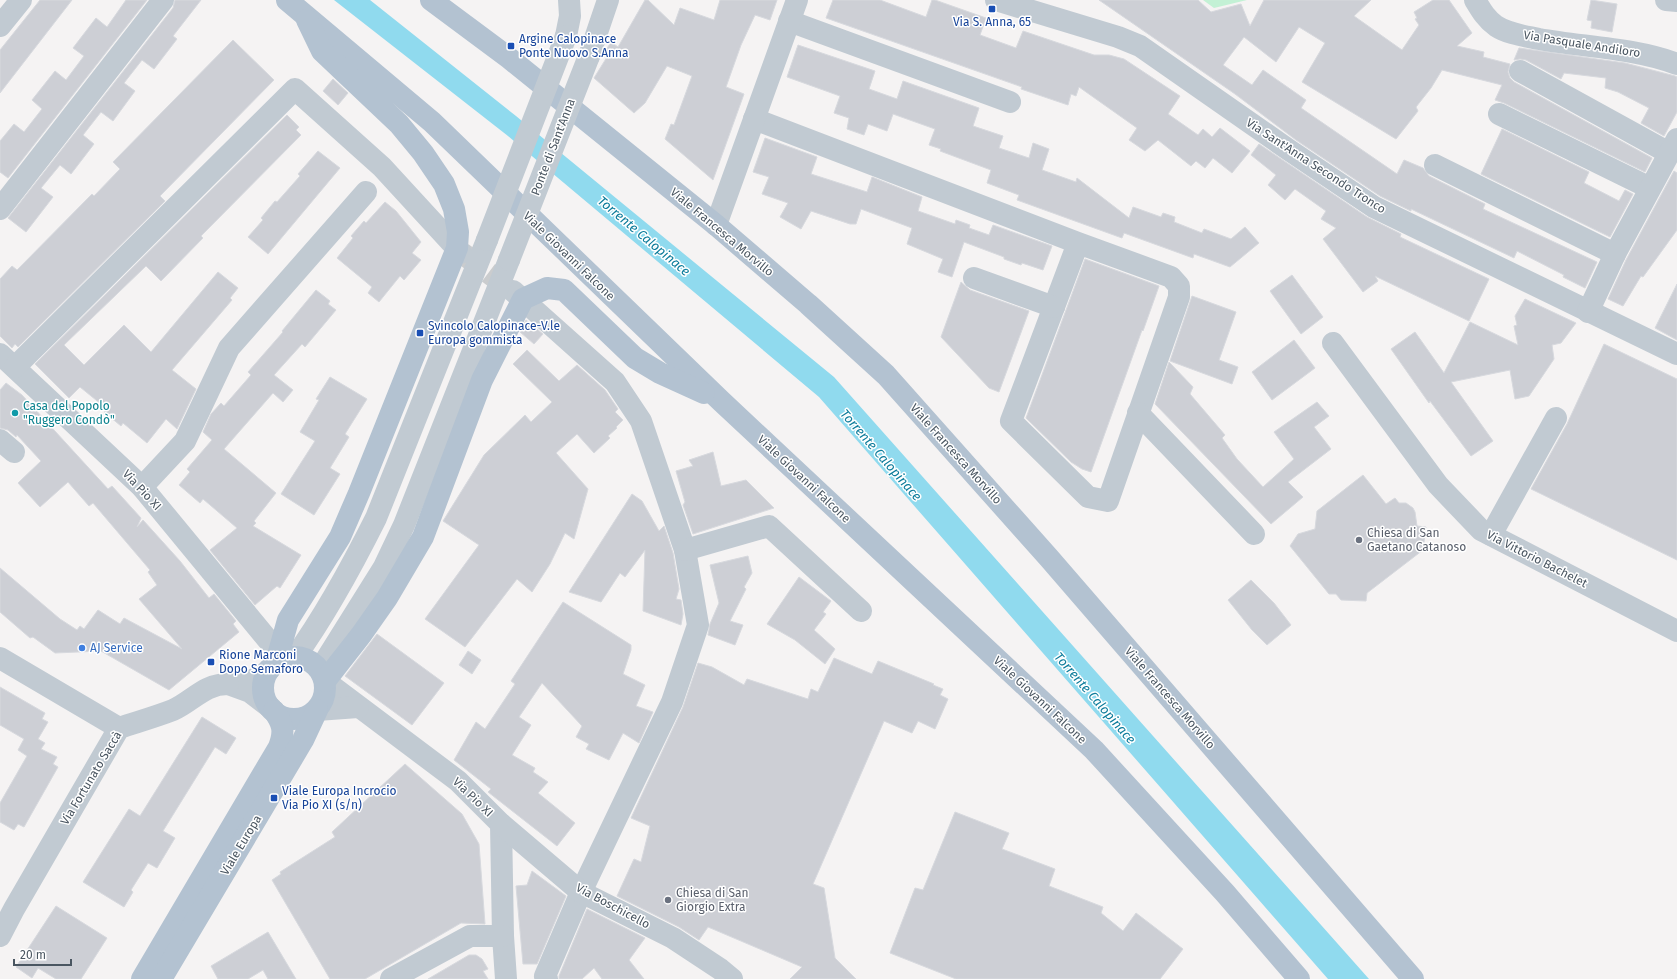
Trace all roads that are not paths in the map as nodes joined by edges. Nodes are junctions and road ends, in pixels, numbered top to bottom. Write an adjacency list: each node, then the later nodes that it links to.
1 (21, 0): 14 (street)
2 (163, 0): 24 (street)
3 (431, 0): 25 (main road, Viale Francesca Morvillo)
4 (570, 0): 46 (street, bridge)
5 (608, 0): 47 (street, Ponte di Sant'Anna, bridge)
6 (797, 0): 13 (street)
7 (996, 0): 12 (street, Via Sant'Anna Secondo Tronco)
8 (1475, 0): 15 (street, Via Pasquale Andiloro)
9 (1666, 0): 10 (street)
10 (1677, 1)
11 (295, 6): 27 (main road); 36 (main road, Viale Giovanni Falcone)
12 (1039, 7): 32 (street, Via Sant'Anna Secondo Tronco)
13 (789, 21): 17 (street); 19 (street)
14 (0, 26)
15 (1677, 64)
16 (1520, 71): 20 (street)
17 (1010, 102)
18 (1499, 114): 22 (street)
19 (754, 119): 25 (street); 26 (street)
20 (1673, 146): 22 (street)
21 (1436, 165): 28 (street)
22 (1650, 188): 28 (street)
23 (366, 192): 39 (street)
24 (0, 209)
25 (716, 225): 65 (main road, Viale Francesca Morvillo)
26 (1078, 243): 31 (street); 37 (street)
27 (459, 251): 35 (street); 46 (main road)
28 (1615, 254): 32 (street)
29 (974, 278): 31 (street)
30 (518, 295): 36 (main road); 42 (street); 47 (main road)
31 (1054, 308): 37 (street)
32 (1588, 312): 34 (street, Via Sant'Anna Secondo Tronco)
33 (1333, 343): 41 (street, Via Vittorio Bachelet)
34 (1677, 354)
35 (8, 360): 39 (street, Via Pio XI)
36 (721, 401): 64 (main road, Viale Giovanni Falcone)
37 (1138, 412): 40 (street)
38 (1556, 418): 41 (street)
39 (142, 487): 46 (street, Via Pio XI)
40 (1254, 534)
41 (1490, 535): 44 (street, Via Vittorio Bachelet)
42 (685, 550): 43 (street); 54 (street)
43 (861, 611)
44 (1677, 632)
45 (0, 658): 52 (street)
46 (278, 658): 47 (main road); 48 (street, Via Fortunato Saccà); 50 (main road)
47 (323, 677): 49 (street, Via Pio XI); 51 (main road)
48 (228, 684): 50 (street); 52 (street, Via Fortunato Saccà)
49 (358, 707): 51 (street); 53 (street, Via Pio XI)
50 (272, 709): 51 (main road); 58 (main road, Viale Europa)
51 (317, 710): 59 (main road, Viale Europa)
52 (119, 728): 55 (street, Via Fortunato Saccà)
53 (501, 824): 54 (street, Via Boschicello); 57 (street, Via Pio XI)
54 (581, 892): 62 (street); 63 (street, Via Boschicello)
55 (7, 905): 56 (street, Via Fortunato Saccà)
56 (0, 936)
57 (503, 936): 60 (street); 61 (street, Via Pio XI)
58 (142, 979)
59 (162, 979)
60 (391, 979)
61 (506, 979)
62 (547, 979)
63 (732, 979)
64 (1299, 979)
65 (1413, 979)

